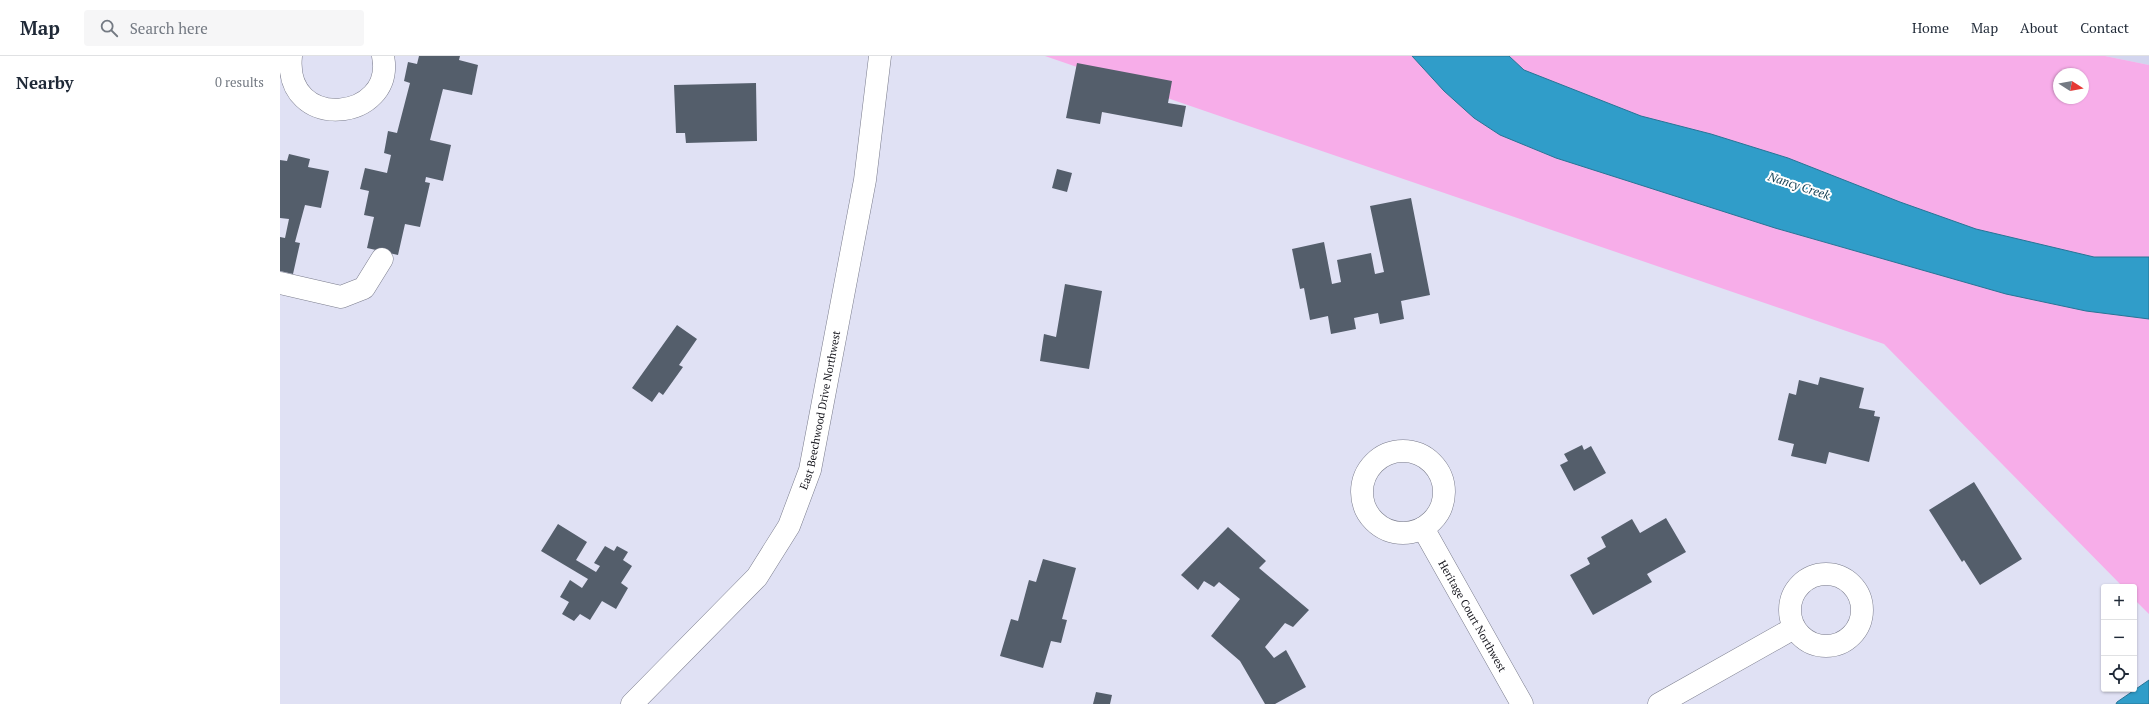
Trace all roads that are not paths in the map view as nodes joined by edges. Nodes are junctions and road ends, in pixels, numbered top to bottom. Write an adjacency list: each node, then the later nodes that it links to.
1 (382, 56): 3 (street)
2 (880, 56): 8 (street, East Beechwood Drive Northwest)
3 (287, 65)
4 (382, 259): 5 (street)
5 (280, 283)
6 (1423, 528): 9 (street, Heritage Court Northwest)
7 (1794, 628): 10 (street)
8 (632, 704)
9 (1522, 704)
10 (1659, 704)

